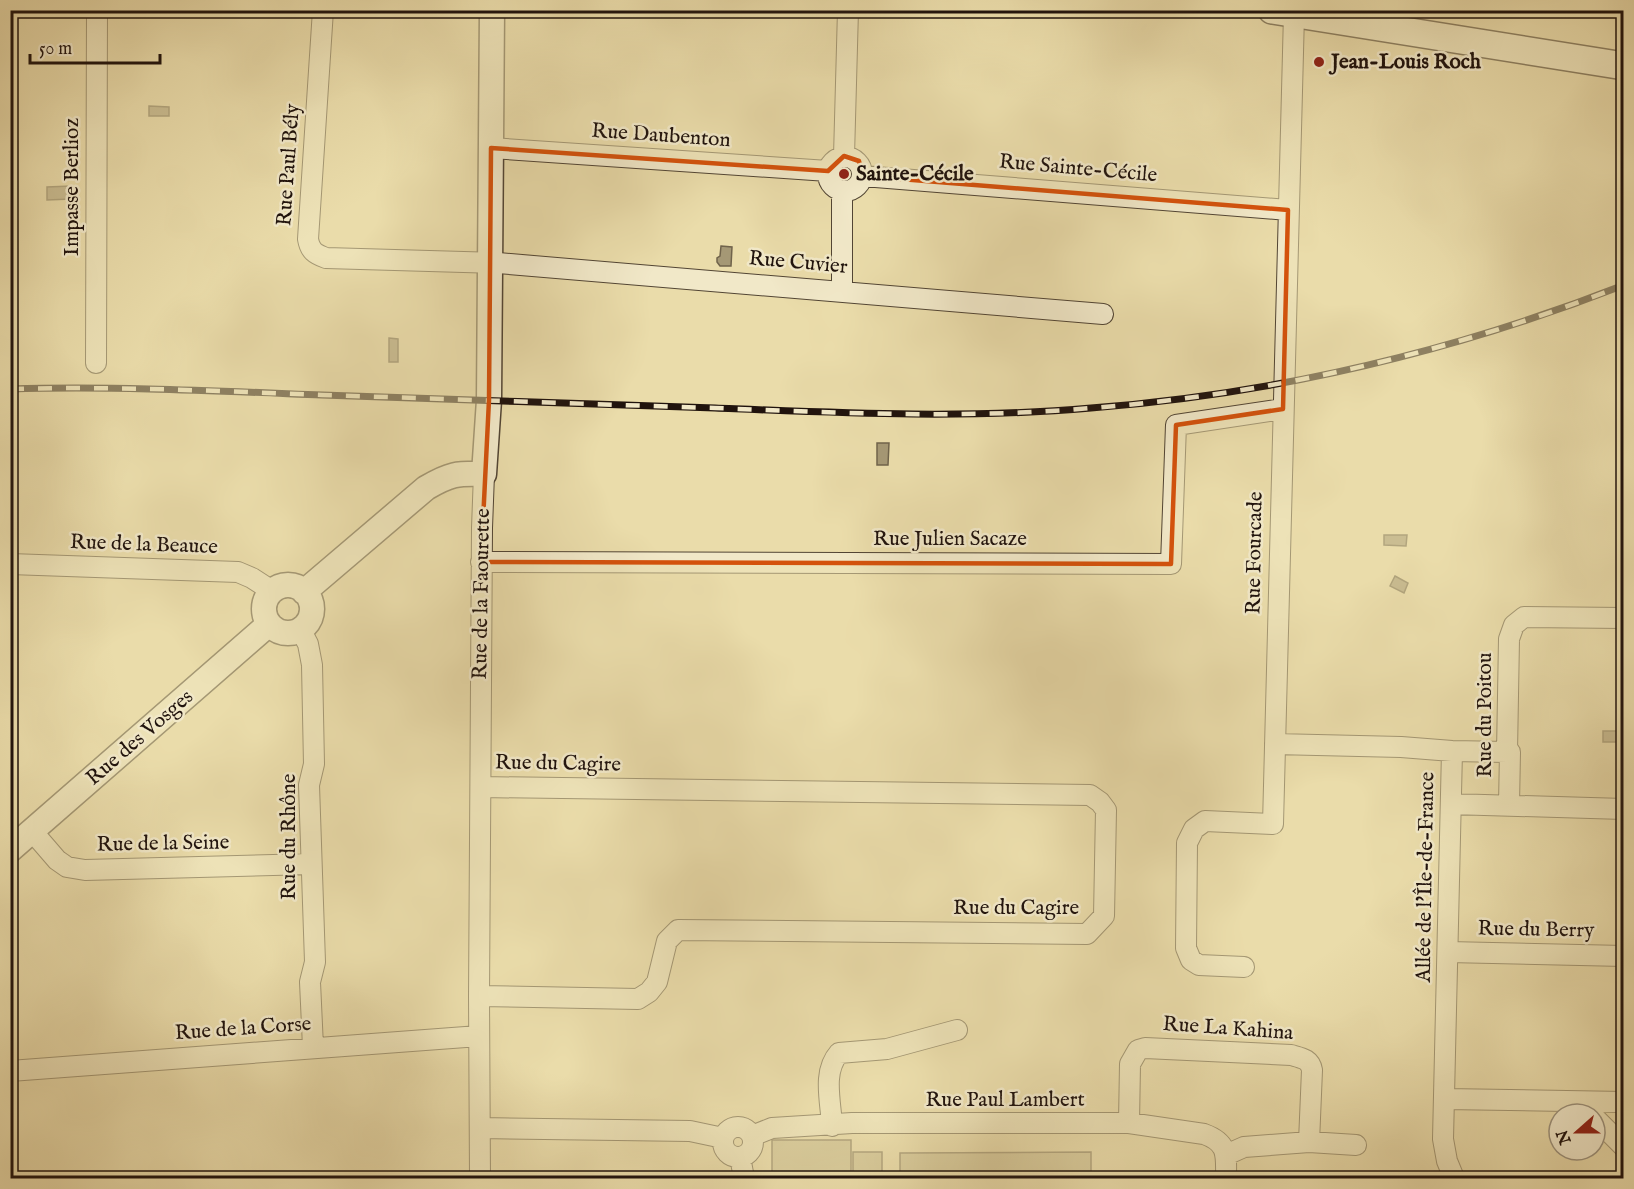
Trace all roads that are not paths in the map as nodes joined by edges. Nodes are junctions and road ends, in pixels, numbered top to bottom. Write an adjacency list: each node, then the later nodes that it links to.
1 (97, 10): 16 (street, Impasse Berlioz)
2 (323, 10): 13 (street, Rue Paul Bély)
3 (492, 10): 7 (street, Rue de la Faourette)
4 (848, 10): 8 (street)
5 (1284, 12): 6 (main road); 12 (street, Rue Fourcade)
6 (1623, 66)
7 (491, 148): 9 (street, Rue Daubenton); 13 (street, Rue de la Faourette)
8 (844, 156): 9 (street); 10 (street)
9 (828, 171): 11 (street)
10 (863, 176): 11 (street); 12 (street, Rue Sainte-Cécile)
11 (842, 191): 14 (street)
12 (1288, 210): 17 (street, Rue Fourcade)
13 (489, 262): 14 (street, Rue Cuvier); 18 (street, Rue de la Faourette)
14 (842, 291): 15 (street, Rue Cuvier)
15 (1103, 314)
16 (96, 363)
17 (1283, 409): 19 (street, Rue Julien Sacaze); 26 (street, Rue Fourcade)
18 (484, 474): 19 (street, Rue de la Faourette); 22 (street)
19 (481, 562): 29 (street, Rue de la Faourette)
20 (10, 564): 21 (street, Rue de la Beauce)
21 (272, 591): 22 (street); 24 (street)
22 (304, 592): 25 (street)
23 (1623, 618): 28 (street, Rue du Poitou)
24 (269, 624): 25 (street); 33 (street, Rue des Vosges)
25 (300, 629): 35 (street, Rue du Rhône)
26 (1275, 744): 27 (street, Allée de l'Île-de-France); 38 (street, Rue Fourcade)
27 (1452, 751): 28 (street); 30 (street, Allée de l'Île-de-France)
28 (1507, 752): 31 (street, Rue du Poitou)
29 (481, 788): 39 (street, Rue de la Faourette); 39 (street, Rue du Cagire)
30 (1451, 804): 31 (street); 36 (street, Allée de l'Île-de-France)
31 (1509, 805): 32 (street)
32 (1623, 809)
33 (32, 831): 34 (street, Rue des Vosges); 35 (street, Rue de la Seine)
34 (10, 850)
35 (311, 864): 42 (street, Rue du Rhône)
36 (1448, 952): 37 (street, Rue du Berry); 44 (street, Allée de l'Île-de-France)
37 (1623, 956)
38 (1244, 967)
39 (479, 996): 41 (street, Rue de la Faourette)
40 (957, 1030): 49 (street)
41 (479, 1036): 42 (street, Rue de la Corse); 50 (street, Rue de la Faourette)
42 (313, 1047): 43 (street, Rue de la Corse)
43 (10, 1071)
44 (1445, 1099): 47 (street); 62 (street, Allée de l'Île-de-France)
45 (1623, 1102): 46 (street)
46 (1607, 1104)
47 (1547, 1106)
48 (1128, 1123): 49 (street, Rue Paul Lambert); 54 (street, Rue La Kahina); 57 (street, Rue Paul Lambert)
49 (832, 1125): 52 (street, Rue Paul Lambert)
50 (480, 1128): 53 (street); 59 (street, Rue de la Faourette)
51 (1607, 1130): 56 (street)
52 (752, 1136): 53 (street); 58 (street)
53 (723, 1138): 58 (street)
54 (1309, 1142): 55 (street); 57 (street)
55 (1356, 1144)
56 (1623, 1147)
57 (1226, 1155): 61 (street)
58 (740, 1157): 60 (street)
59 (480, 1179)
60 (744, 1179)
61 (1226, 1179)
62 (1454, 1179)

